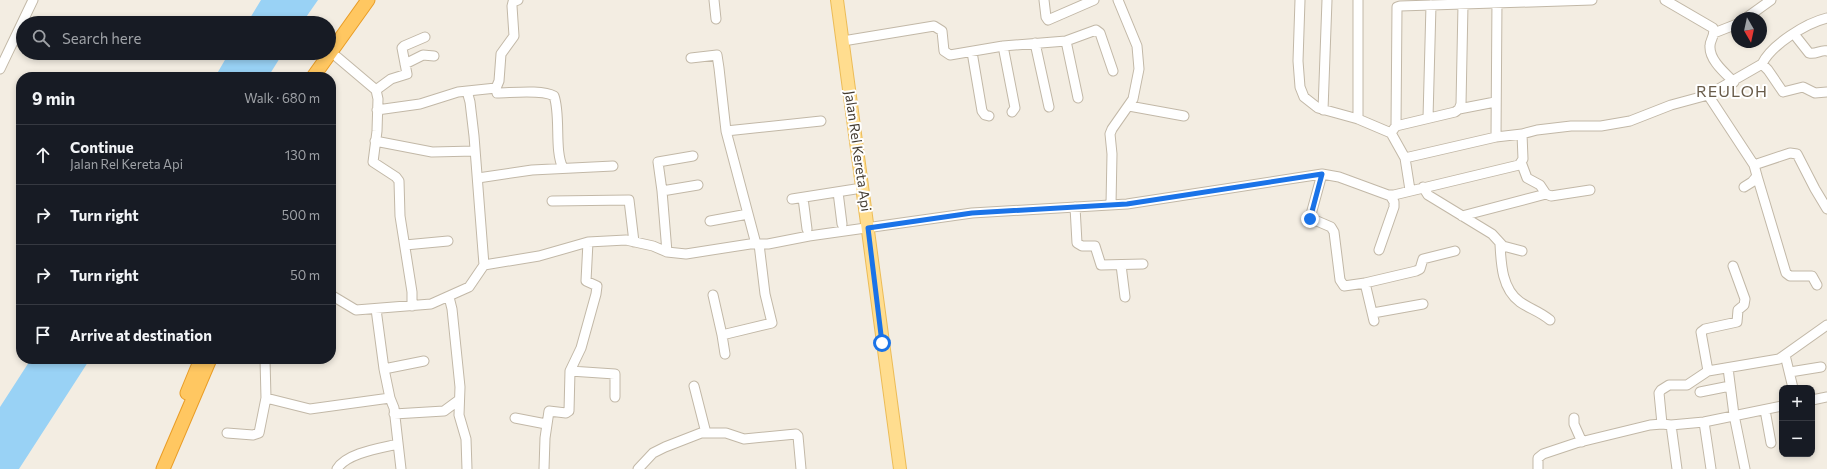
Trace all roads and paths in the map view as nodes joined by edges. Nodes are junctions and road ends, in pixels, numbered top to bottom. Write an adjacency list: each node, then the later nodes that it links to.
1 (33, 0): 21 (street)
2 (368, 0): 32 (highway)
3 (377, 0): 37 (highway)
4 (518, 0): 48 (street)
5 (714, 0): 23 (street)
6 (837, 0): 29 (main road, Jalan Rel Kereta Api)
7 (1044, 0): 8 (street)
8 (1094, 0)
9 (1118, 0): 55 (street)
10 (1300, 0): 59 (street)
11 (1327, 0): 59 (street)
12 (1358, 0): 64 (street)
13 (1592, 0): 16 (street)
14 (1665, 0): 25 (street)
15 (1771, 0): 20 (street)
16 (1497, 2): 19 (street); 54 (street)
17 (1433, 3): 18 (street); 19 (street); 63 (street)
18 (1396, 4): 66 (street)
19 (1463, 5): 57 (street)
20 (1754, 12)
21 (25, 16)
22 (1827, 18): 26 (street)
23 (716, 19)
24 (1731, 26): 25 (street)
25 (1714, 33): 47 (street)
26 (1794, 34): 34 (street); 42 (street)
27 (16, 36): 43 (street)
28 (425, 38): 41 (street)
29 (843, 41): 35 (street); 84 (main road, Jalan Rel Kereta Api)
30 (1066, 41): 31 (street); 44 (street); 53 (street)
31 (1035, 43): 33 (street); 56 (street)
32 (336, 45)
33 (1003, 46): 35 (street); 60 (street)
34 (1827, 51)
35 (972, 52): 61 (street)
36 (434, 56): 41 (street)
37 (337, 57): 49 (street)
38 (691, 58): 67 (street)
39 (325, 60): 45 (highway)
40 (335, 60): 46 (highway)
41 (406, 64): 49 (street)
42 (1762, 64): 47 (street); 51 (street)
43 (0, 69)
44 (1113, 71)
45 (317, 72)
46 (326, 72)
47 (1734, 82): 52 (street)
48 (496, 88): 50 (street); 77 (street)
49 (376, 90): 58 (street)
50 (467, 91): 58 (street); 71 (street)
51 (1827, 92)
52 (1708, 95): 68 (street); 75 (street)
53 (1078, 98)
54 (1495, 102): 57 (street); 69 (street)
55 (1129, 106): 62 (street); 94 (street)
56 (1049, 107)
57 (1460, 109): 63 (street)
58 (377, 110): 70 (street)
59 (1323, 110): 64 (street)
60 (1012, 112)
61 (989, 116)
62 (1184, 116)
63 (1428, 118): 66 (street)
64 (1358, 119): 66 (street)
65 (821, 121): 67 (street)
66 (1393, 129): 73 (street)
67 (726, 131): 97 (street)
68 (1522, 134): 69 (street); 74 (street)
69 (1496, 137): 73 (street)
70 (375, 141): 71 (street); 108 (street)
71 (475, 151): 80 (street)
72 (692, 156): 86 (street)
73 (1405, 158): 87 (street)
74 (1521, 162): 82 (street); 89 (street)
75 (1754, 165): 79 (street); 96 (street)
76 (613, 166): 77 (street)
77 (563, 168): 80 (street)
78 (1322, 174): 90 (street); 94 (street); 117 (street)
79 (1757, 176): 83 (street); 118 (street)
80 (478, 178): 114 (street)
81 (698, 185): 86 (street)
82 (1423, 187): 87 (street); 98 (street)
83 (1744, 187)
84 (862, 188): 88 (street); 101 (main road, Jalan Rel Kereta Api)
85 (1590, 190): 89 (street)
86 (662, 191): 112 (street)
87 (1406, 191): 90 (street)
88 (838, 192): 91 (street); 100 (street)
89 (1546, 194): 98 (street)
90 (1392, 195): 109 (street)
91 (803, 198): 92 (street); 102 (street)
92 (792, 199)
93 (552, 201): 105 (street)
94 (1111, 204): 95 (street)
95 (1075, 207): 101 (street); 115 (street)
96 (1827, 209)
97 (748, 214): 99 (street); 106 (street)
98 (1462, 216): 107 (street)
99 (710, 221)
100 (842, 224)
101 (868, 228): 106 (street); 173 (main road, Jalan Rel Kereta Api)
102 (807, 229)
103 (448, 241): 108 (street)
104 (588, 242): 105 (street); 114 (street); 138 (street)
105 (634, 242): 112 (street)
106 (758, 244): 112 (street); 128 (street)
107 (1500, 244): 111 (street); 126 (street)
108 (405, 245): 124 (street)
109 (1379, 250)
110 (1455, 251): 117 (street)
111 (1522, 251)
112 (667, 252)
113 (1143, 264): 115 (street)
114 (484, 265): 122 (street)
115 (1121, 265): 120 (street)
116 (1733, 266): 139 (street)
117 (1365, 283): 123 (street)
118 (1817, 285)
119 (713, 295): 128 (street)
120 (1125, 297)
121 (336, 298): 125 (street)
122 (449, 298): 124 (street); 150 (street)
123 (1423, 304)
124 (412, 306): 125 (street)
125 (376, 309): 137 (street)
126 (1550, 320)
127 (1827, 325): 130 (street)
128 (722, 335): 129 (street)
129 (725, 354)
130 (1785, 356): 136 (street); 140 (street)
131 (424, 361): 137 (street)
132 (199, 364): 165 (highway)
133 (208, 364): 166 (highway)
134 (265, 364): 147 (street)
135 (1821, 367): 140 (street)
136 (1728, 368): 139 (street); 143 (street)
137 (384, 369): 148 (street)
138 (570, 371): 145 (street); 158 (street)
139 (1708, 371): 159 (street)
140 (1790, 372): 141 (street)
141 (1792, 385)
142 (694, 386): 161 (street)
143 (1730, 386): 144 (street); 154 (street)
144 (1700, 392)
145 (615, 397)
146 (1827, 397): 149 (street)
147 (266, 398): 148 (street); 160 (street)
148 (390, 398): 153 (street)
149 (1815, 399)
150 (459, 400): 153 (street); 169 (street)
151 (1779, 407): 152 (street)
152 (1765, 410): 154 (street); 164 (street)
153 (394, 414): 162 (street)
154 (1734, 416): 157 (street); 177 (street)
155 (515, 418): 158 (street)
156 (1574, 418): 163 (street)
157 (1704, 422): 159 (street); 176 (street)
158 (546, 424): 170 (street)
159 (1666, 424): 163 (street); 175 (street)
160 (227, 433)
161 (706, 433): 171 (street); 172 (street)
162 (398, 444): 167 (street); 168 (street)
163 (1576, 444): 174 (street)
164 (1771, 444)
165 (156, 469)
166 (163, 469)
167 (338, 469)
168 (401, 469)
169 (467, 469)
170 (544, 469)
171 (638, 469)
172 (801, 469)
173 (900, 469)
174 (1538, 469)
175 (1677, 469)
176 (1711, 469)
177 (1745, 469)

